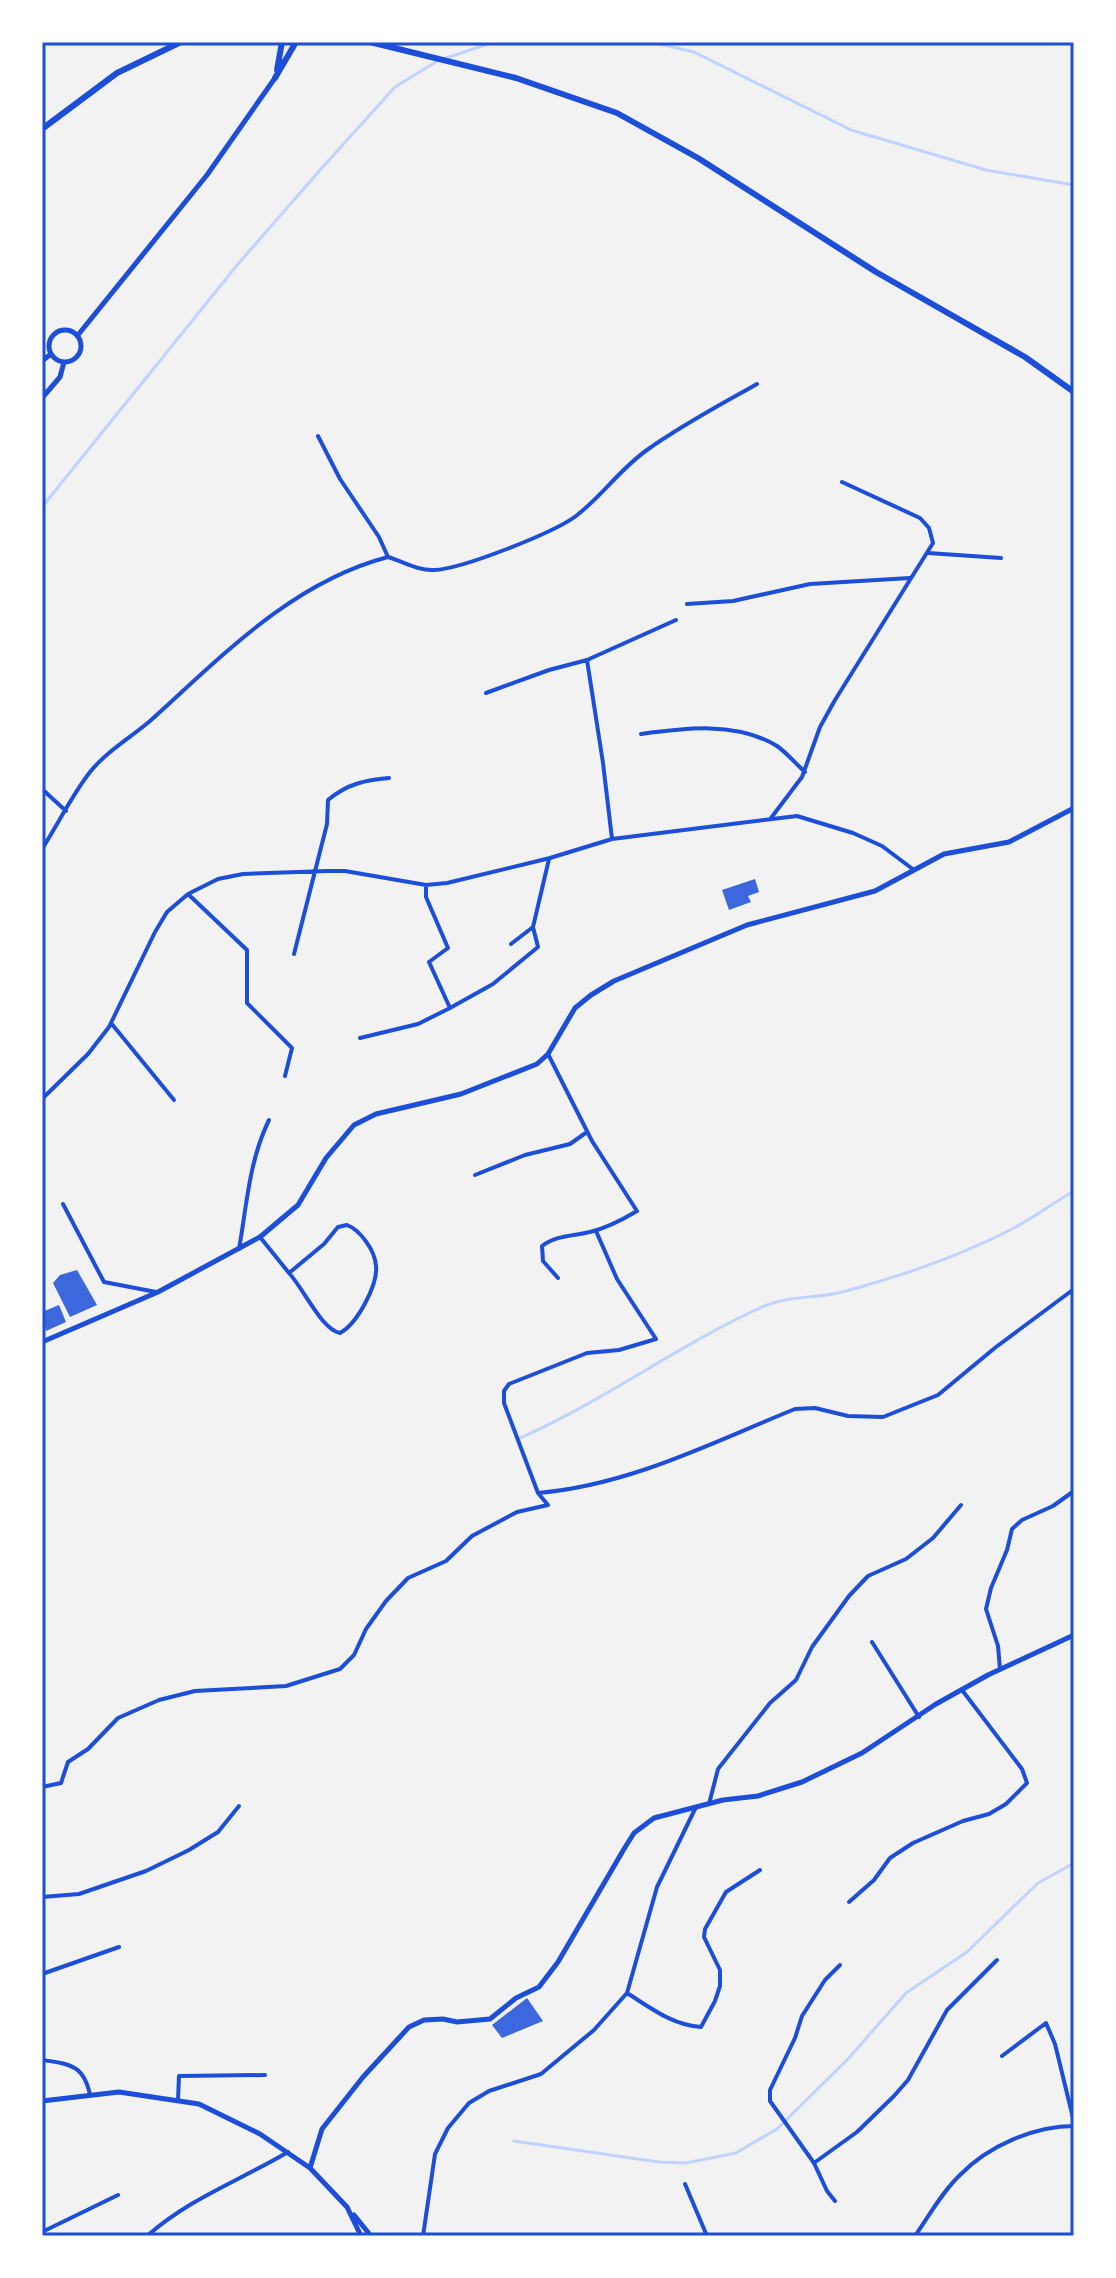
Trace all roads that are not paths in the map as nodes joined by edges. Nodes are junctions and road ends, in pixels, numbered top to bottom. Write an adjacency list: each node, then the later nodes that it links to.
1 (181, 42): 6 (main road)
2 (282, 42): 5 (main road)
3 (370, 42): 12 (main road)
4 (294, 44): 5 (main road)
5 (275, 78): 7 (street)
6 (42, 129)
7 (78, 335): 8 (street); 10 (street)
8 (51, 354): 9 (street); 10 (street)
9 (42, 361)
10 (64, 362): 13 (street)
11 (757, 384): 17 (street)
12 (1074, 392)
13 (42, 398)
14 (318, 436): 17 (street)
15 (842, 482): 16 (street)
16 (927, 553): 18 (street); 19 (street)
17 (388, 557): 29 (street)
18 (1001, 558)
19 (912, 578): 20 (street); 25 (street)
20 (687, 604)
21 (676, 620): 22 (street)
22 (587, 660): 23 (street); 31 (street)
23 (486, 693)
24 (641, 734): 25 (street)
25 (805, 772): 30 (street)
26 (389, 778): 35 (street)
27 (42, 789): 29 (street)
28 (1074, 808): 34 (street)
29 (66, 811): 32 (street)
30 (771, 818): 31 (street); 34 (street)
31 (612, 839): 33 (street)
32 (42, 849)
33 (550, 858): 36 (street); 38 (street)
34 (914, 870): 44 (street)
35 (314, 872): 36 (street); 37 (street); 40 (street)
36 (426, 885): 41 (street)
37 (188, 894): 42 (street); 45 (street)
38 (533, 927): 39 (street); 41 (street)
39 (511, 944)
40 (294, 954)
41 (450, 1008): 43 (street)
42 (111, 1023): 46 (street); 47 (street)
43 (360, 1038)
44 (548, 1054): 49 (street); 53 (street)
45 (285, 1076)
46 (42, 1099)
47 (174, 1100)
48 (269, 1120): 54 (street)
49 (587, 1132): 50 (street); 52 (street)
50 (475, 1175)
51 (63, 1204): 58 (street)
52 (596, 1231): 56 (street); 61 (street)
53 (260, 1237): 54 (street); 55 (street)
54 (239, 1249): 58 (street)
55 (289, 1273): 55 (street)
56 (558, 1278)
57 (1074, 1289): 61 (street)
58 (158, 1292): 59 (street)
59 (42, 1342)
60 (1074, 1491): 65 (street)
61 (538, 1493): 68 (street)
62 (961, 1505): 69 (street)
63 (1074, 1635): 65 (street)
64 (872, 1642): 67 (street)
65 (1000, 1669): 66 (street)
66 (962, 1690): 67 (street); 74 (street)
67 (919, 1717): 69 (street)
68 (42, 1787)
69 (709, 1804): 71 (street)
70 (239, 1806): 73 (street)
71 (696, 1807): 79 (street); 89 (street)
72 (760, 1870): 79 (street)
73 (42, 1897)
74 (849, 1902)
75 (119, 1947): 78 (street)
76 (997, 1960): 88 (street)
77 (840, 1965): 88 (street)
78 (42, 1974)
79 (627, 1993): 98 (street)
80 (1002, 2056): 86 (street)
81 (42, 2060): 83 (street)
82 (265, 2075): 84 (street)
83 (90, 2095): 84 (street); 85 (street)
84 (178, 2100): 87 (street)
85 (42, 2101)
86 (1074, 2124): 100 (street)
87 (289, 2152): 89 (street); 95 (street)
88 (814, 2163): 92 (street)
89 (310, 2168): 93 (street)
90 (685, 2184): 99 (street)
91 (118, 2195): 94 (street)
92 (835, 2201)
93 (347, 2207): 96 (street); 97 (street)
94 (42, 2232)
95 (147, 2236)
96 (361, 2236)
97 (371, 2236)
98 (423, 2236)
99 (707, 2236)
100 (915, 2236)

